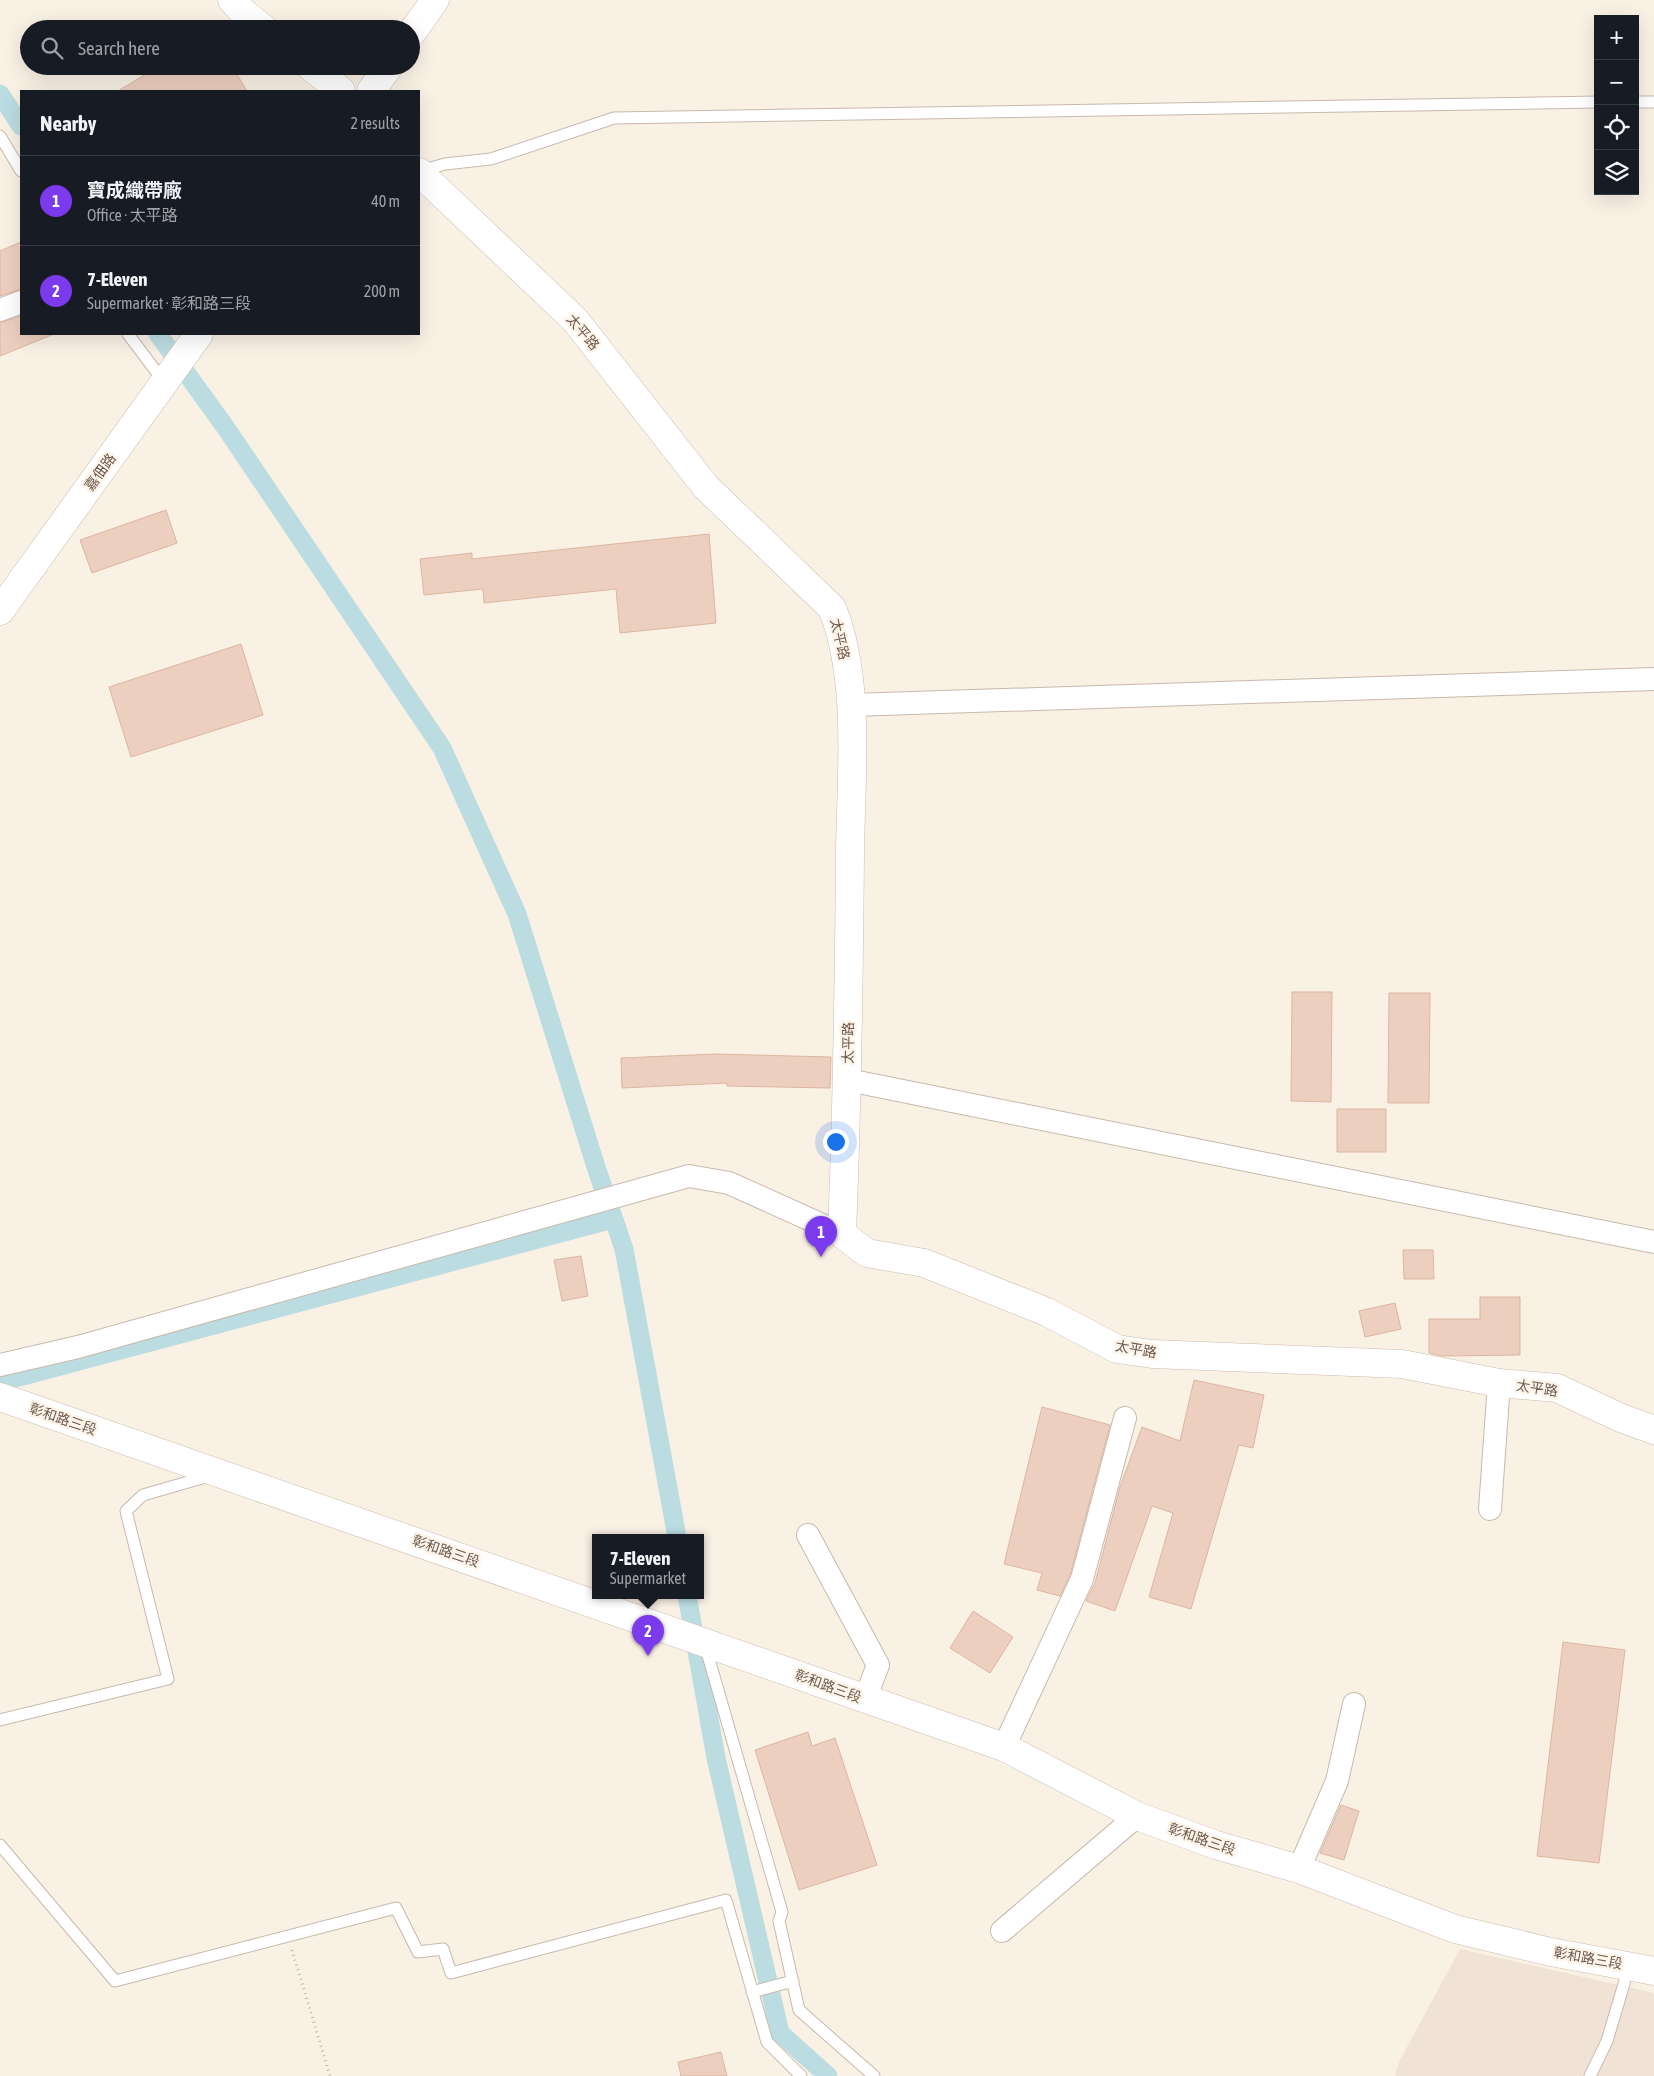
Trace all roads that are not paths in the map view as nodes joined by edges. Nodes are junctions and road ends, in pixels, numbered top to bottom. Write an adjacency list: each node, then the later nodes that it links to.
1 (232, 0): 3 (street)
2 (435, 0): 4 (street)
3 (253, 20)
4 (420, 21)
5 (321, 75): 7 (street)
6 (383, 75): 8 (street)
7 (340, 90)
8 (372, 90)
9 (1594, 102): 14 (lane)
10 (1639, 102): 11 (lane)
11 (1654, 102)
12 (0, 136): 13 (lane)
13 (20, 169)
14 (420, 172)
15 (420, 173): 23 (street, 太平路)
16 (20, 302): 17 (street)
17 (0, 310)
18 (129, 335): 20 (lane)
19 (198, 335): 20 (street, 嘉佃路)
20 (164, 382): 21 (street, 嘉佃路)
21 (0, 610)
22 (1654, 680): 23 (street)
23 (851, 704): 24 (street, 太平路)
24 (848, 1080): 25 (street, 太平路); 26 (street)
25 (842, 1234): 27 (street); 28 (street, 太平路)
26 (1654, 1242)
27 (0, 1365)
28 (1498, 1383): 31 (street, 太平路); 33 (street)
29 (1, 1398): 32 (street, 彰和路三段)
30 (1126, 1418): 39 (street)
31 (1654, 1430)
32 (220, 1473): 35 (street, 彰和路三段); 38 (lane)
33 (1490, 1509)
34 (808, 1535): 36 (street)
35 (704, 1641): 36 (street, 彰和路三段); 45 (lane)
36 (865, 1699): 39 (street, 彰和路三段)
37 (1354, 1704): 42 (street)
38 (0, 1720)
39 (1004, 1747): 40 (street, 彰和路三段)
40 (1137, 1816): 42 (street, 彰和路三段); 43 (street)
41 (0, 1845): 46 (lane)
42 (1299, 1869): 44 (street, 彰和路三段)
43 (1002, 1931)
44 (1642, 1968): 49 (lane)
45 (793, 1981): 46 (lane); 48 (lane)
46 (752, 1992): 47 (lane)
47 (801, 2076)
48 (874, 2076)
49 (1590, 2076)

